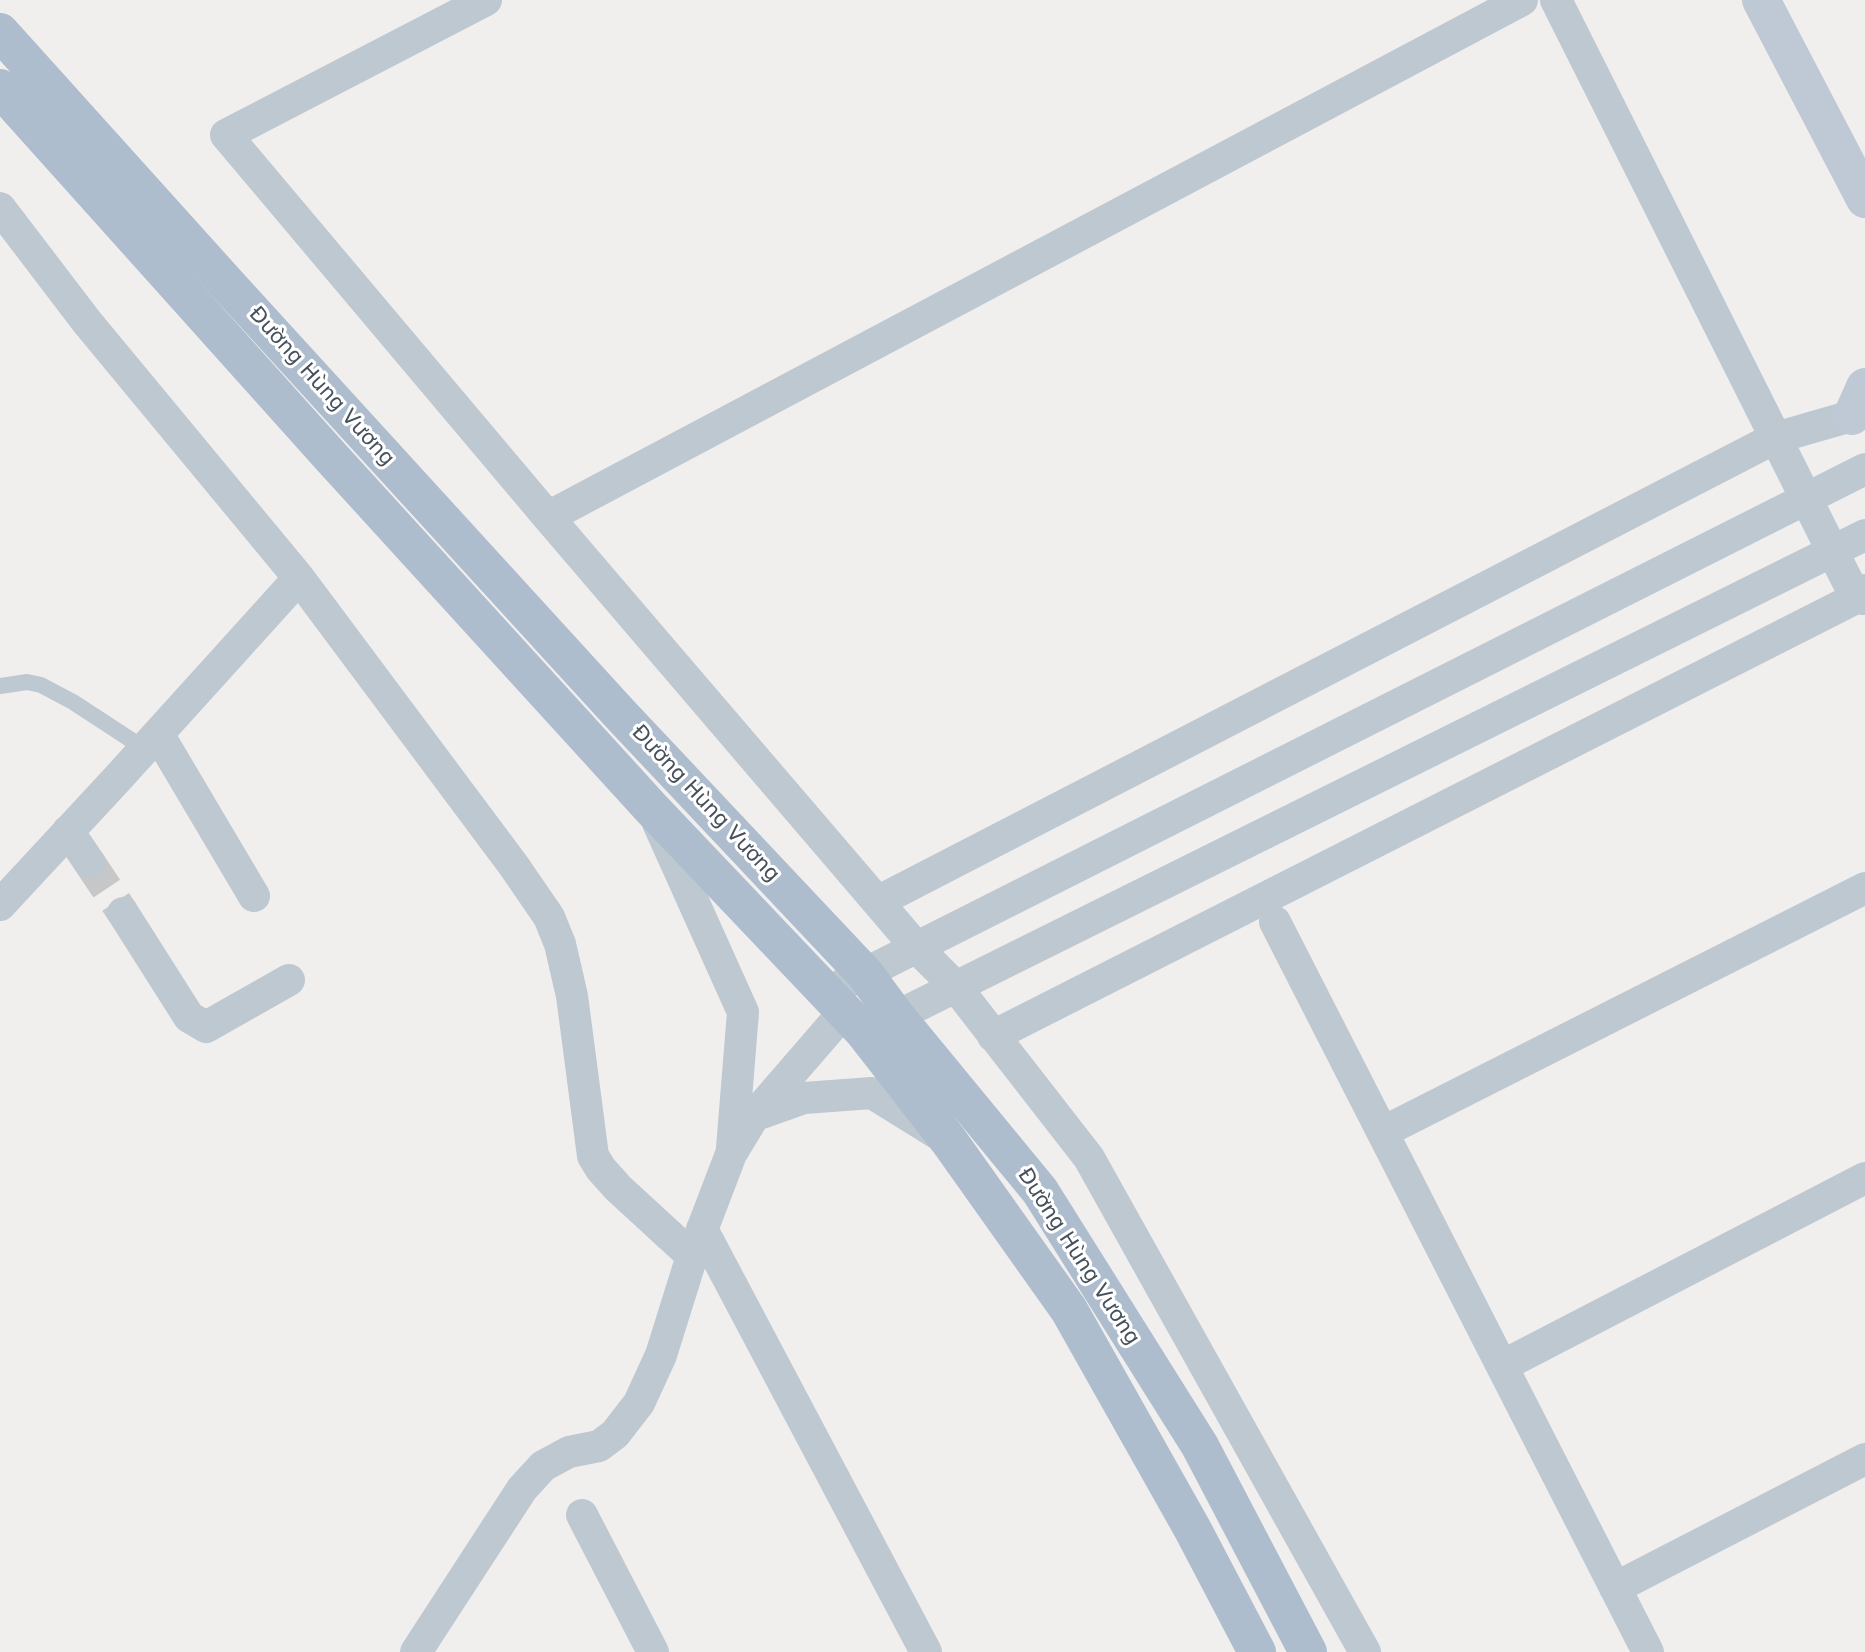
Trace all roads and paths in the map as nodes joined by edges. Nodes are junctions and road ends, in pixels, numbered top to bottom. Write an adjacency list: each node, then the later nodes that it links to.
1 (486, 0): 13 (street)
2 (1522, 0): 13 (street)
3 (1556, 0): 10 (street)
4 (1761, 0): 7 (main road)
5 (0, 32): 30 (main road, Đường Hùng Vương)
6 (0, 88): 20 (main road, Đường Hùng Vương)
7 (1865, 199)
8 (0, 208): 16 (street)
9 (1861, 405): 10 (street)
10 (1775, 439): 12 (street); 25 (street)
11 (1865, 469): 12 (street)
12 (1805, 499): 15 (street); 29 (street)
13 (548, 517): 25 (street)
14 (1865, 536): 15 (street)
15 (1833, 551): 17 (street); 32 (street)
16 (299, 578): 19 (street); 40 (street)
17 (1862, 596): 34 (street)
18 (0, 686): 19 (lane)
19 (151, 741): 21 (street); 24 (street)
20 (652, 809): 33 (main road, Đường Hùng Vương); 38 (street)
21 (68, 831): 22 (street); 26 (street)
22 (89, 862)
23 (1865, 888): 36 (street)
24 (254, 896)
25 (879, 901): 29 (street)
26 (0, 905)
27 (123, 913): 31 (street)
28 (1275, 922): 36 (street)
29 (917, 948): 30 (street); 32 (street)
30 (865, 974): 33 (main road, Đường Hùng Vương); 33 (street)
31 (289, 980)
32 (956, 987): 33 (street); 34 (street)
33 (858, 1013): 35 (street); 37 (main road, Đường Hùng Vương); 49 (main road, Đường Hùng Vương)
34 (993, 1036): 50 (street)
35 (754, 1116): 37 (street); 38 (street)
36 (1383, 1132): 41 (street)
37 (949, 1141): 48 (main road, Đường Hùng Vương)
38 (732, 1154): 40 (street)
39 (1865, 1178): 41 (street)
40 (697, 1242): 45 (street); 47 (street)
41 (1502, 1366): 44 (street)
42 (1865, 1459): 44 (street)
43 (582, 1515): 46 (street)
44 (1615, 1588): 51 (street)
45 (416, 1652)
46 (653, 1652)
47 (926, 1652)
48 (1257, 1652)
49 (1308, 1652)
50 (1365, 1652)
51 (1648, 1652)

